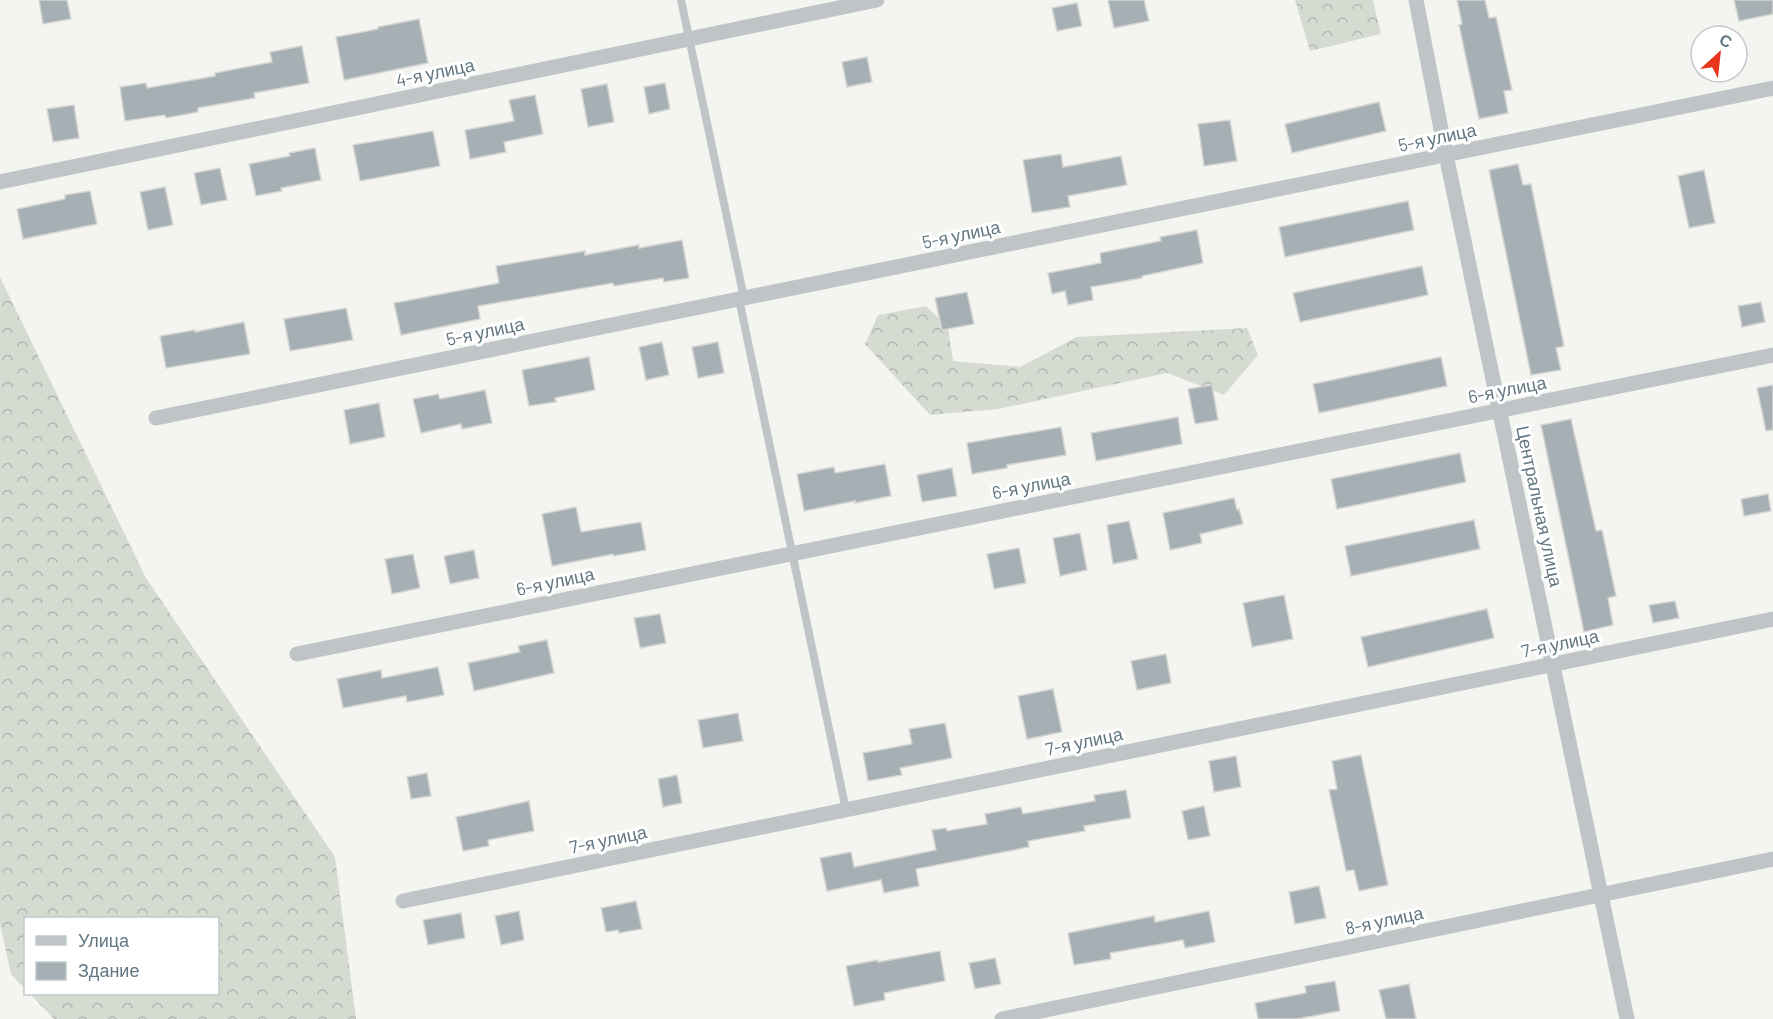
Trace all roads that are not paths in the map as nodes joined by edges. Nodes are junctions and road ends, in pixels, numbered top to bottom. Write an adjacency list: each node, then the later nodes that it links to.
1 (681, 0): 4 (lane)
2 (877, 0): 4 (street, 4-я улица)
3 (1416, 0): 6 (street, Центральная улица)
4 (689, 39): 7 (street, 4-я улица); 8 (lane)
5 (1773, 88): 6 (street, 5-я улица)
6 (1446, 155): 8 (street, 5-я улица); 10 (street, Центральная улица)
7 (0, 182)
8 (741, 298): 11 (street, 5-я улица); 12 (lane)
9 (1773, 355): 10 (street, 6-я улица)
10 (1501, 410): 12 (street, 6-я улица); 15 (street, Центральная улица)
11 (156, 418)
12 (792, 553): 14 (street, 6-я улица); 16 (lane)
13 (1773, 619): 15 (street, 7-я улица)
14 (297, 654)
15 (1553, 665): 16 (street, 7-я улица); 18 (street, Центральная улица)
16 (846, 810): 19 (street, 7-я улица)
17 (1773, 859): 18 (street, 8-я улица)
18 (1601, 895): 20 (street, 8-я улица); 21 (street, Центральная улица)
19 (403, 901)
20 (1002, 1019)
21 (1627, 1019)

